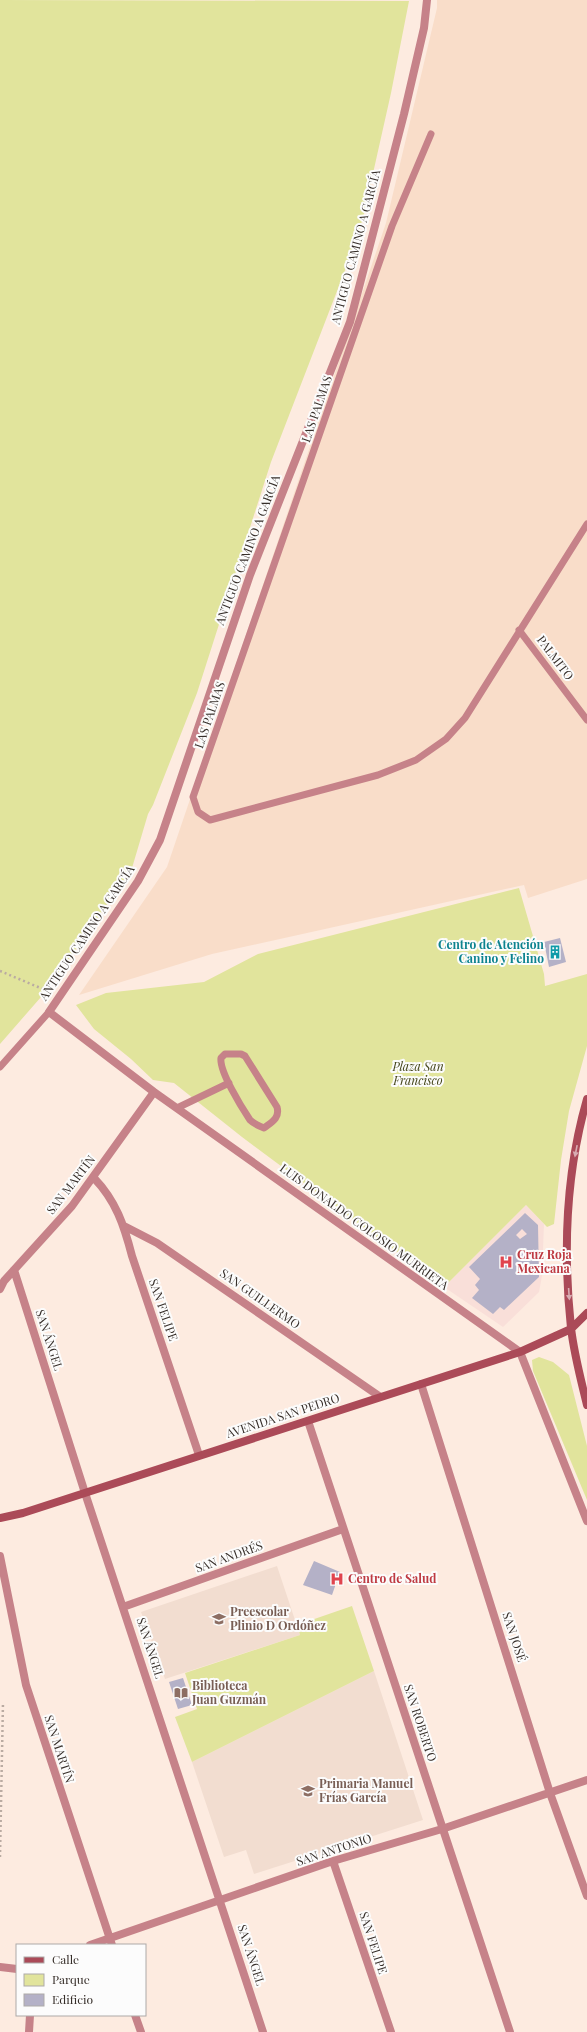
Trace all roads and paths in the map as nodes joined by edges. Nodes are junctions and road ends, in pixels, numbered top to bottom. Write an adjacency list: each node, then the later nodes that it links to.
1 (427, 0): 7 (street, ANTIGUO CAMINO A GARCÍA)
2 (431, 134): 4 (lane, LAS PALMAS)
3 (587, 524): 4 (lane, LAS PALMAS)
4 (520, 630): 5 (lane, PALMITO)
5 (587, 720)
6 (0, 971): 7 (path)
7 (59, 996): 8 (street, ANTIGUO CAMINO A GARCÍA)
8 (49, 1012): 9 (lane, ANTIGUO CAMINO A GARCÍA); 11 (street, LUIS DONALDO COLOSIO MURRIETA)
9 (0, 1067)
10 (229, 1083): 10 (lane); 13 (lane)
11 (154, 1092): 13 (street, LUIS DONALDO COLOSIO MURRIETA); 14 (street, SAN MARTÍN)
12 (587, 1099): 19 (main road, one-way to 19)
13 (177, 1108): 20 (street, LUIS DONALDO COLOSIO MURRIETA)
14 (94, 1178): 15 (street, SAN FELIPE); 16 (street, SAN MARTÍN)
15 (124, 1226): 22 (street, SAN GUILLERMO); 25 (street, SAN FELIPE)
16 (14, 1270): 17 (street, SAN MARTÍN); 26 (street, SAN ÁNGEL)
17 (0, 1289)
18 (587, 1313): 19 (main road)
19 (571, 1329): 20 (main road, AVENIDA SAN PEDRO); 23 (main road)
20 (520, 1352): 21 (main road, AVENIDA SAN PEDRO); 28 (street)
21 (421, 1384): 22 (main road, AVENIDA SAN PEDRO); 34 (street, SAN JOSÉ)
22 (379, 1396): 24 (main road, AVENIDA SAN PEDRO)
23 (587, 1405)
24 (308, 1420): 25 (main road, AVENIDA SAN PEDRO); 29 (street, SAN ROBERTO)
25 (199, 1456): 26 (main road, AVENIDA SAN PEDRO)
26 (85, 1493): 27 (main road, AVENIDA SAN PEDRO); 31 (street, SAN ÁNGEL)
27 (0, 1518)
28 (587, 1521)
29 (344, 1529): 31 (street, SAN ANDRÉS); 35 (street, SAN ROBERTO)
30 (0, 1556): 40 (street, SAN MARTÍN)
31 (124, 1607): 39 (street, SAN ÁNGEL)
32 (3, 1702): 36 (path)
33 (587, 1780): 34 (street, SAN ANTONIO)
34 (550, 1793): 35 (street, SAN ANTONIO); 38 (street, SAN JOSÉ)
35 (442, 1829): 37 (street, SAN ANTONIO); 50 (street, SAN ROBERTO)
36 (0, 1857)
37 (333, 1861): 39 (street, SAN ANTONIO); 49 (street, SAN FELIPE)
38 (587, 1896)
39 (221, 1901): 40 (street, SAN ANTONIO); 48 (street, SAN ÁNGEL)
40 (110, 1941): 41 (street, SAN ANTONIO)
41 (95, 1944)
42 (0, 1967): 43 (street)
43 (16, 1969)
44 (30, 2016): 46 (street)
45 (135, 2016): 47 (street)
46 (29, 2032)
47 (141, 2032)
48 (263, 2032)
49 (390, 2032)
50 (510, 2032)

